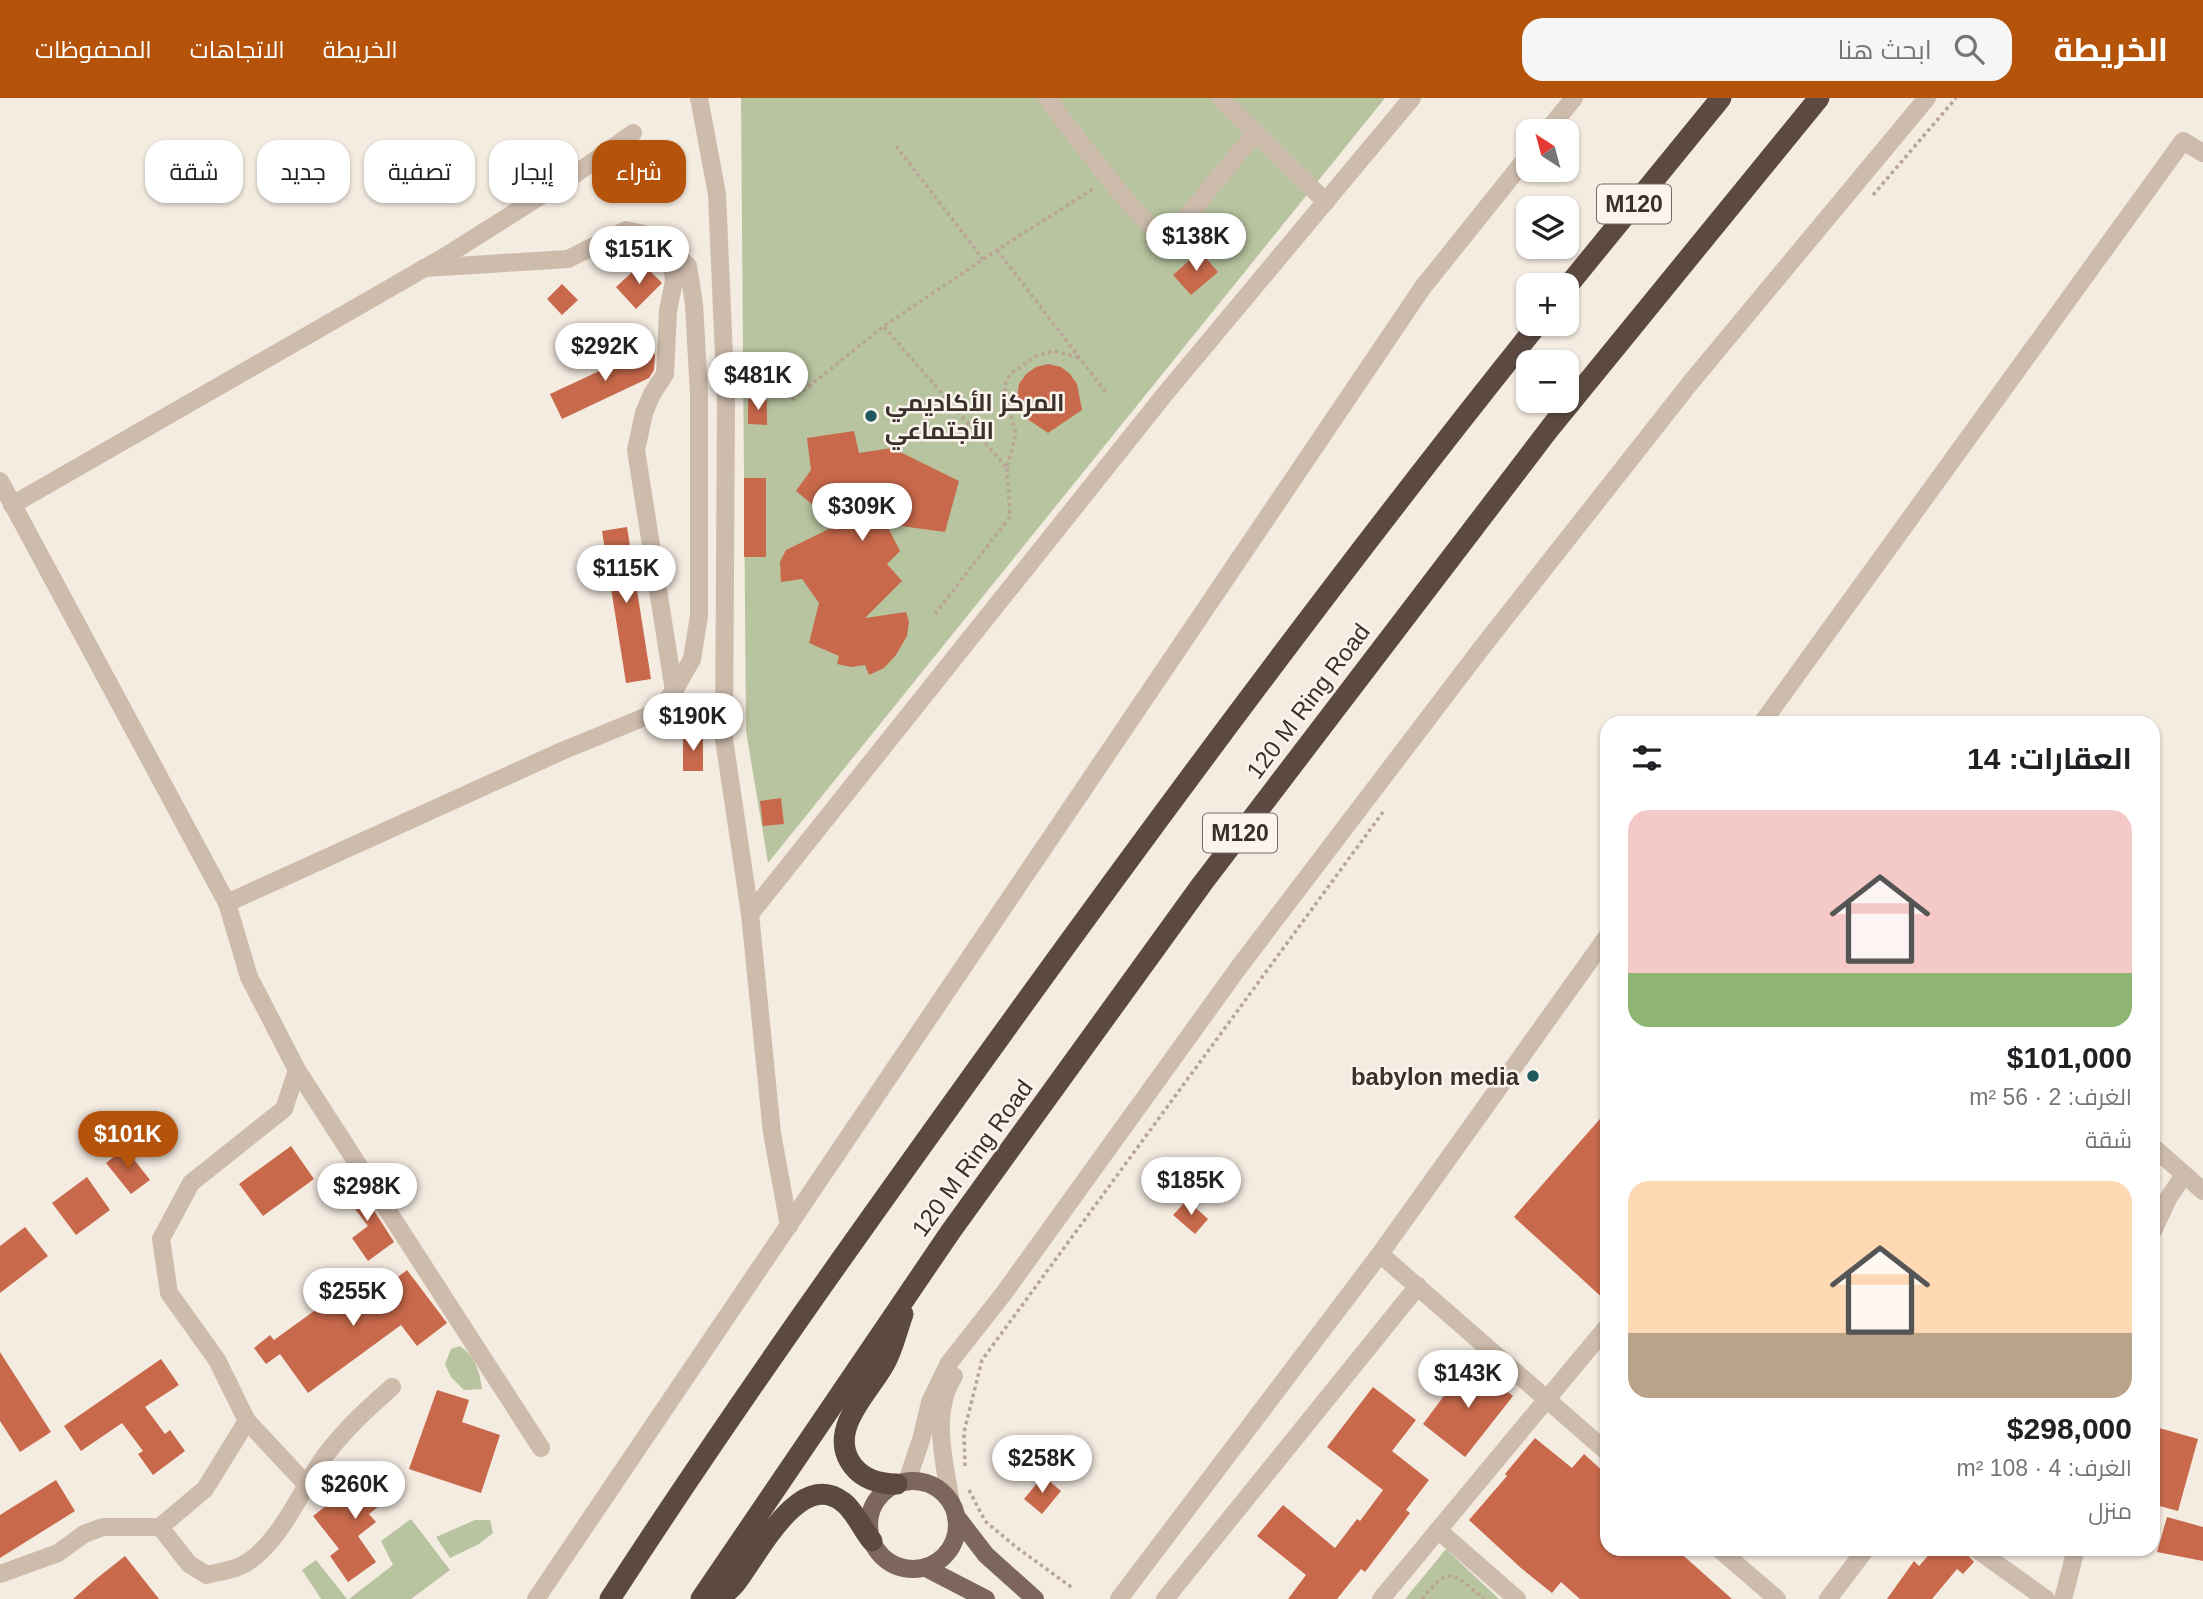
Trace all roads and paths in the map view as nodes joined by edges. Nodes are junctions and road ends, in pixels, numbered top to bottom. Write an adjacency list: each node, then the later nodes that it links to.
1 (699, 98): 37 (street)
2 (1047, 98): 16 (street)
3 (1220, 98): 12 (street)
4 (1412, 98): 18 (street)
5 (1574, 98): 10 (street)
6 (1721, 98): 23 (highway, M120)
7 (1819, 98): 48 (highway, 120 M Ring Road / M120)
8 (1927, 98): 49 (street)
9 (1956, 98): 17 (path)
10 (1557, 119)
11 (633, 133): 22 (street)
12 (1255, 133): 16 (street); 18 (street)
13 (896, 146): 21 (path)
14 (2203, 153): 34 (street)
15 (1516, 171): 45 (street)
16 (1110, 178): 19 (path)
17 (1868, 201)
18 (1325, 202): 37 (street)
19 (997, 250): 21 (path); 26 (path)
20 (671, 251): 22 (street); 33 (street); 33 (street)
21 (983, 259): 24 (path)
22 (424, 268): 31 (street)
23 (1578, 273)
24 (884, 326): 28 (path); 29 (path)
25 (1529, 336): 72 (highway, 120 M Ring Road / M120)
26 (1080, 358): 27 (path); 29 (path)
27 (1108, 395)
28 (792, 400)
29 (1007, 468): 32 (path)
30 (0, 481): 31 (street)
31 (12, 505): 36 (street)
32 (935, 614)
33 (674, 691): 36 (street)
34 (1767, 716)
35 (1391, 801): 56 (path)
36 (227, 903): 39 (street)
37 (750, 914): 45 (street)
38 (1600, 947): 46 (street)
39 (297, 1070): 53 (street); 55 (street)
40 (2160, 1153): 41 (street)
41 (2183, 1175): 42 (street); 43 (street); 44 (street)
42 (2203, 1191)
43 (2160, 1195)
44 (2160, 1216)
45 (789, 1226): 71 (street)
46 (1380, 1254): 47 (street); 77 (street)
47 (1418, 1286): 52 (street); 78 (street)
48 (913, 1287): 57 (highway); 73 (highway, 120 M Ring Road / M120)
49 (1004, 1293): 57 (street); 60 (street)
50 (1600, 1335): 52 (street)
51 (393, 1387): 58 (street)
52 (1546, 1398): 54 (street); 62 (street)
53 (247, 1421): 58 (street); 61 (street)
54 (1600, 1446)
55 (541, 1448)
56 (965, 1471)
57 (902, 1483): 60 (main road); 63 (main road)
58 (306, 1484): 61 (street)
59 (965, 1484): 70 (path)
60 (954, 1510): 68 (main road); 76 (main road)
61 (160, 1527): 69 (street)
62 (1438, 1530): 79 (street); 82 (street)
63 (872, 1541): 68 (main road); 74 (highway)
64 (1727, 1556): 83 (street)
65 (1861, 1556): 84 (street)
66 (1986, 1556): 85 (street)
67 (2074, 1556): 86 (street)
68 (926, 1568): 75 (main road)
69 (0, 1574)
70 (1074, 1588)
71 (537, 1599)
72 (610, 1599)
73 (701, 1599)
74 (719, 1599)
75 (986, 1599)
76 (1035, 1599)
77 (1119, 1599)
78 (1164, 1599)
79 (1381, 1599)
80 (1422, 1599): 81 (path)
81 (1484, 1599)
82 (1517, 1599)
83 (1777, 1599)
84 (1828, 1599)
85 (2046, 1599)
86 (2063, 1599)

